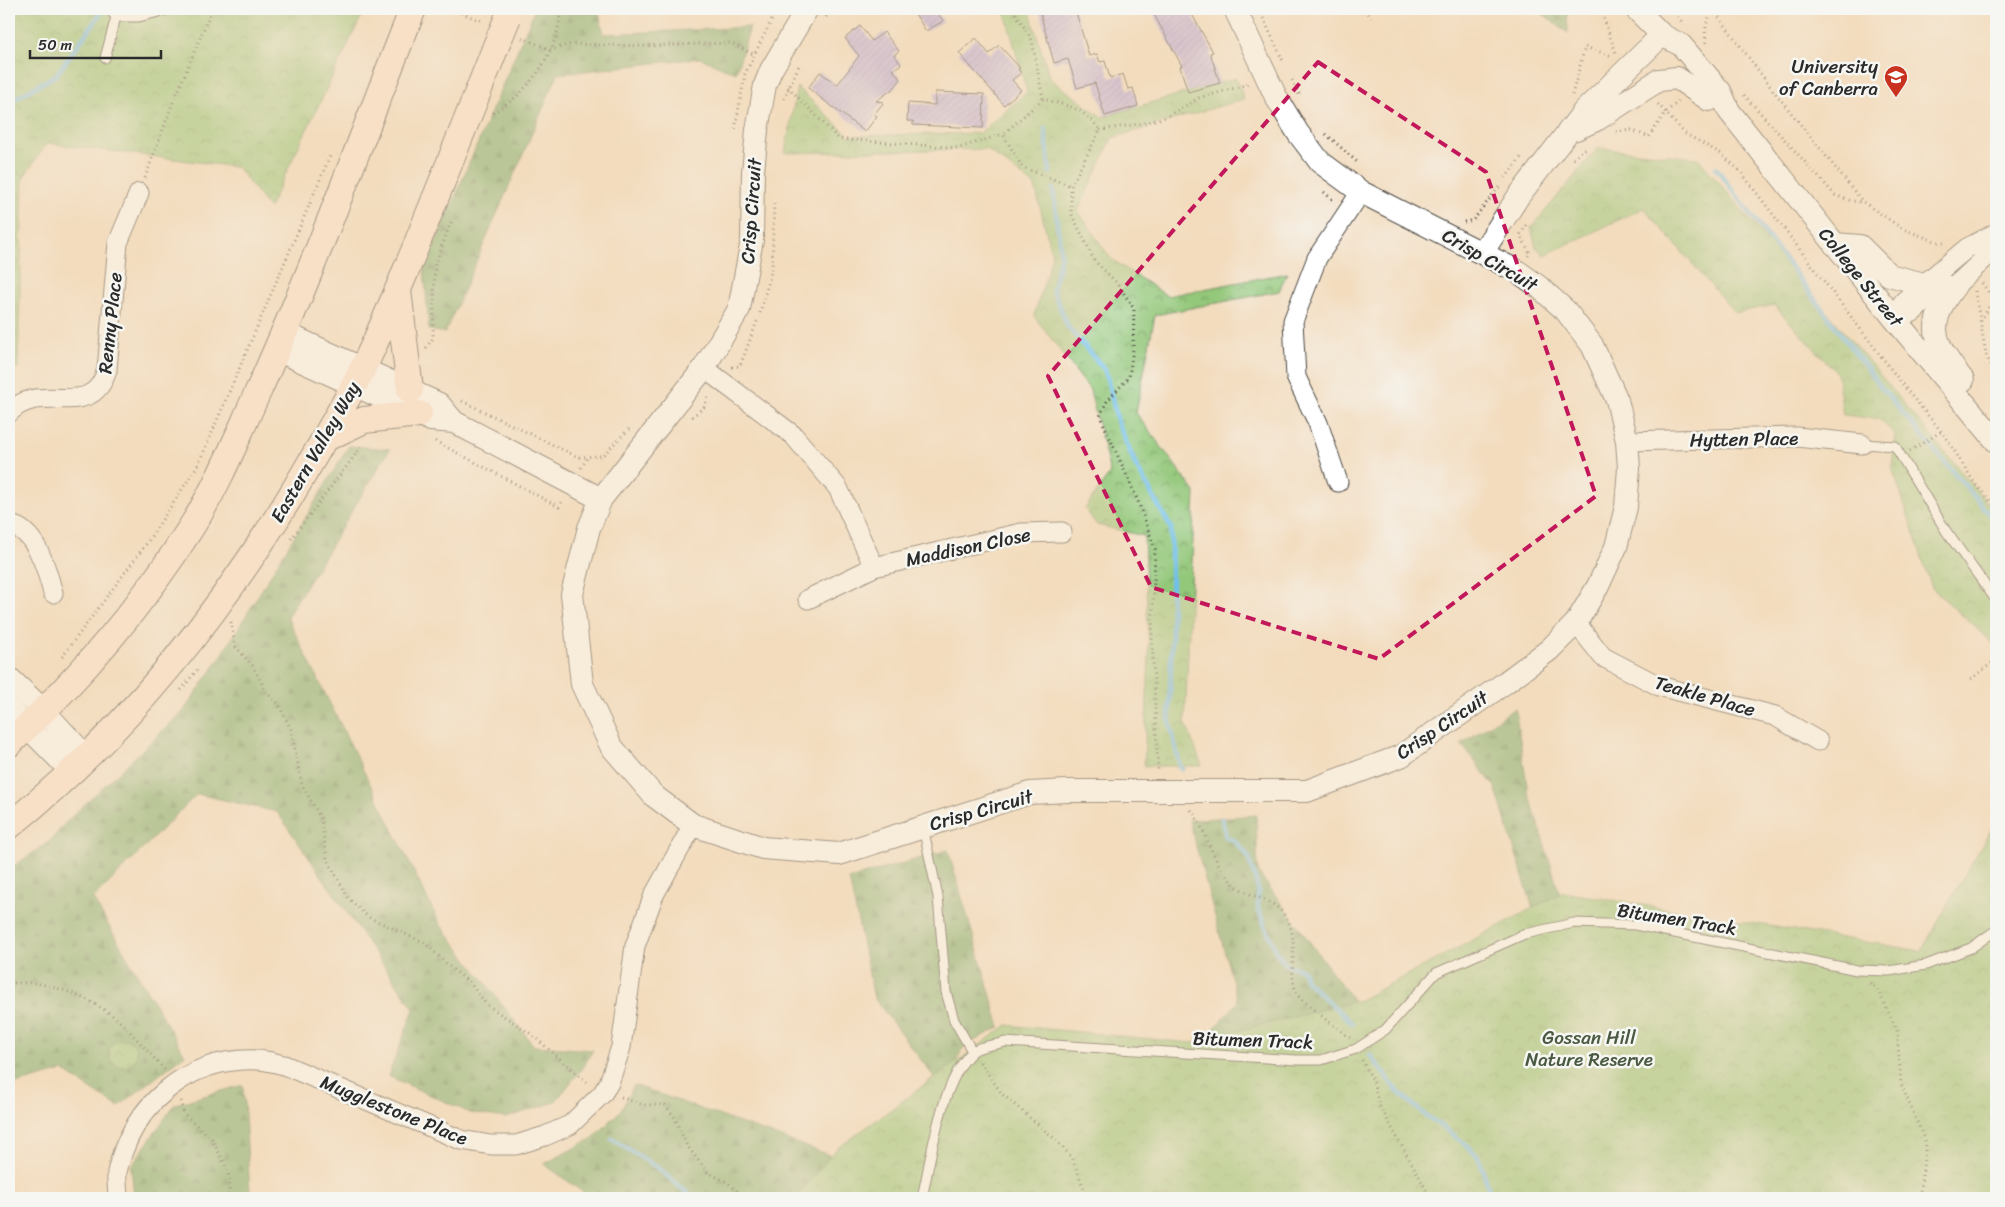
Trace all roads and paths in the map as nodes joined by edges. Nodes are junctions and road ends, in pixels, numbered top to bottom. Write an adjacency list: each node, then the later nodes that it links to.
1 (109, 9): 18 (lane)
2 (171, 9): 18 (lane)
3 (212, 9): 54 (path)
4 (560, 9): 23 (path)
5 (777, 9): 24 (path)
6 (831, 9): 17 (path)
7 (1013, 9): 31 (path)
8 (1235, 9): 28 (street, Crisp Circuit)
9 (1259, 9): 28 (path)
10 (1366, 9): 19 (path)
11 (1600, 9): 33 (path)
12 (1636, 9): 21 (street, College Street)
13 (1671, 9): 20 (path)
14 (1713, 9): 22 (path); 55 (path)
15 (413, 10): 74 (main road)
16 (510, 13): 68 (main road, Eastern Valley Way, bridge)
17 (814, 16): 27 (street, Crisp Circuit)
18 (116, 17): 26 (lane)
19 (1371, 18)
20 (1683, 23)
21 (1662, 35): 34 (street, College Street); 36 (street, College Street); 40 (street)
22 (1701, 44)
23 (552, 50): 24 (path); 37 (path)
24 (754, 54): 27 (path); 39 (path)
25 (803, 55): 29 (path)
26 (105, 58)
27 (771, 70): 29 (path); 76 (street, Crisp Circuit)
28 (1281, 74): 32 (path); 38 (path); 53 (street, Crisp Circuit)
29 (789, 88): 35 (path); 41 (path)
30 (1743, 92): 55 (path)
31 (1043, 99): 38 (path); 41 (path)
32 (1302, 99)
33 (1570, 100)
34 (1709, 100): 36 (street, College Street); 40 (street)
35 (783, 101)
36 (1729, 111): 61 (street, College Street)
37 (490, 122)
38 (1100, 130): 50 (path)
39 (735, 131)
40 (1570, 131): 63 (street)
41 (1003, 134): 50 (path)
42 (1325, 134): 48 (path)
43 (1608, 134): 86 (path)
44 (335, 145): 106 (path)
45 (1588, 146): 47 (path)
46 (1527, 150): 49 (path)
47 (1569, 163)
48 (1358, 164)
49 (1505, 179)
50 (1071, 186): 113 (path)
51 (1500, 186): 58 (path)
52 (774, 191): 76 (path)
53 (1361, 192): 63 (street, Crisp Circuit); 93 (street)
54 (139, 193): 81 (street, Renny Place)
55 (1863, 202): 60 (path)
56 (455, 211): 75 (path)
57 (1529, 218): 64 (path)
58 (1462, 222)
59 (1996, 232): 66 (street)
60 (1937, 242)
61 (1834, 244): 66 (street); 72 (street, College Street)
62 (1996, 248): 67 (street)
63 (1482, 253): 64 (street, Crisp Circuit)
64 (1517, 271): 89 (street, Crisp Circuit)
65 (1978, 278): 70 (path)
66 (1924, 284): 72 (street)
67 (1964, 284): 72 (street); 73 (path); 87 (street)
68 (398, 290): 77 (main road, Eastern Valley Way); 79 (main road)
69 (1996, 294): 70 (path)
70 (1994, 299): 71 (path); 73 (path)
71 (1996, 303)
72 (1893, 317): 87 (street, College Street)
73 (1981, 321): 78 (path)
74 (281, 342): 77 (street); 110 (main road)
75 (424, 351)
76 (712, 374): 82 (path); 95 (street, Crisp Circuit); 99 (street)
77 (359, 377): 79 (street); 85 (street); 88 (main road, Eastern Valley Way)
78 (1996, 378)
79 (410, 390): 83 (street)
80 (457, 398): 92 (path)
81 (9, 413)
82 (690, 420)
83 (454, 422): 85 (street); 94 (street)
84 (632, 425): 92 (path)
85 (423, 426): 88 (main road); 94 (path)
86 (1942, 431): 91 (path); 96 (path)
87 (1993, 438)
88 (324, 440): 112 (main road, Eastern Valley Way)
89 (1627, 442): 90 (street, Hytten Place); 104 (street, Crisp Circuit)
90 (1862, 444): 91 (lane)
91 (1901, 456): 102 (lane)
92 (588, 457): 94 (path)
93 (1338, 482)
94 (572, 484): 95 (street)
95 (601, 499): 114 (street, Crisp Circuit)
96 (1996, 507)
97 (9, 525): 100 (street)
98 (1062, 532): 99 (street, Maddison Close)
99 (874, 567): 101 (street, Maddison Close)
100 (53, 593)
101 (808, 599)
102 (1996, 600)
103 (230, 620): 123 (path)
104 (1576, 623): 111 (street, Teakle Place); 113 (street, Crisp Circuit)
105 (1996, 660): 108 (path)
106 (56, 665)
107 (9, 678): 110 (street)
108 (1971, 679)
109 (9, 708): 110 (street)
110 (26, 727): 112 (street)
111 (1818, 741)
112 (79, 765): 115 (main road, Eastern Valley Way)
113 (1176, 790): 116 (street, Crisp Circuit); 120 (path)
114 (693, 825): 116 (street, Crisp Circuit); 123 (street, Mugglestone Place)
115 (9, 826)
116 (923, 827): 121 (lane)
117 (1996, 930): 118 (lane, Bitumen Track)
118 (1857, 970): 120 (lane, Bitumen Track); 130 (path)
119 (9, 984): 122 (path)
120 (1358, 1047): 121 (lane, Bitumen Track); 129 (path)
121 (972, 1051): 127 (lane); 128 (path)
122 (176, 1081): 123 (street, Mugglestone Place); 124 (street, Mugglestone Place); 125 (path)
123 (602, 1094): 126 (path)
124 (118, 1198)
125 (228, 1198)
126 (745, 1198)
127 (922, 1198)
128 (1087, 1198)
129 (1431, 1198)
130 (1917, 1198)

